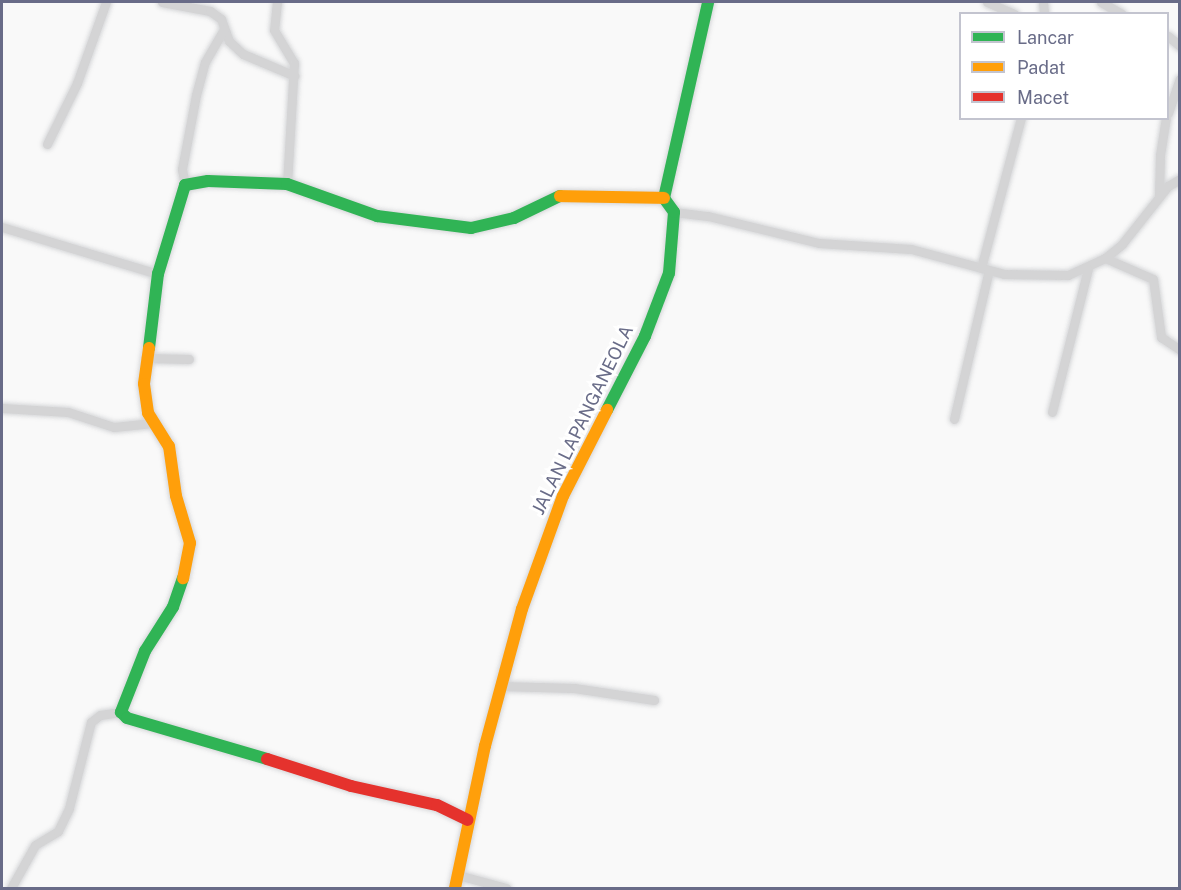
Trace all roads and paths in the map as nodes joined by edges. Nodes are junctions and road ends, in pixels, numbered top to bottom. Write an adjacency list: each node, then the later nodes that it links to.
1 (106, 2): 15 (street)
2 (162, 2): 9 (street)
3 (277, 2): 10 (street)
4 (708, 2): 20 (street)
5 (987, 2): 7 (street)
6 (1101, 2): 8 (street)
7 (1010, 12)
8 (1118, 12)
9 (224, 29): 10 (street); 18 (street)
10 (294, 76): 17 (street)
11 (1179, 79): 12 (street)
12 (1169, 107)
13 (1021, 120): 24 (street)
14 (1166, 120): 19 (street)
15 (47, 144)
16 (1179, 179): 19 (street)
17 (287, 184): 18 (street); 20 (street)
18 (185, 185): 26 (street)
19 (1159, 196): 23 (street)
20 (664, 198): 21 (street)
21 (674, 212): 24 (street); 34 (street, JALAN LAPANGANEOLA)
22 (2, 227): 26 (street)
23 (1106, 258): 25 (street); 27 (street)
24 (985, 269): 25 (street); 32 (street)
25 (1089, 269): 31 (street)
26 (158, 274): 28 (street)
27 (1179, 350)
28 (145, 358): 29 (street); 33 (street)
29 (189, 359)
30 (2, 408): 33 (street)
31 (1052, 412)
32 (954, 419)
33 (153, 423): 36 (street)
34 (500, 686): 35 (street); 37 (street, JALAN LAPANGANEOLA)
35 (654, 700)
36 (121, 712): 37 (street); 39 (street)
37 (468, 820): 38 (street, JALAN LAPANGANEOLA)
38 (458, 875): 40 (street, JALAN LAPANGANEOLA); 41 (street)
39 (11, 888)
40 (455, 888)
41 (506, 888)

